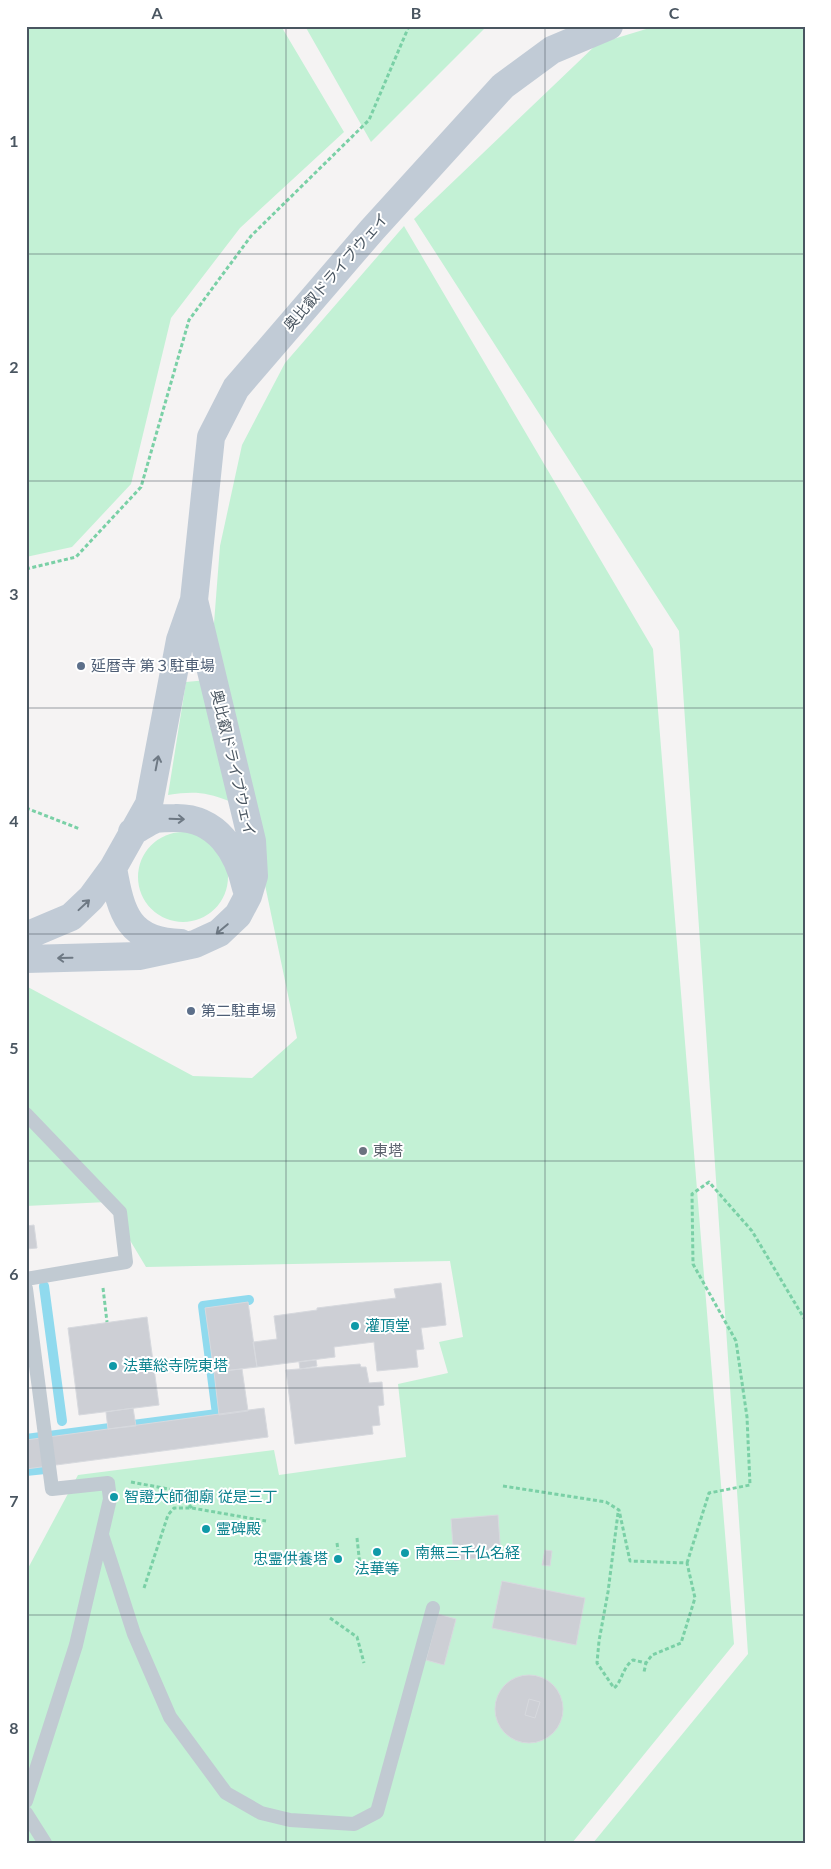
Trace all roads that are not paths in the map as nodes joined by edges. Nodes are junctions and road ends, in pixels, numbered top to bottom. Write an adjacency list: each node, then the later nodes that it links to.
1 (609, 26): 2 (street, 奥比叡ドライブウェイ)
2 (194, 600): 3 (street, 奥比叡ドライブウェイ, one-way to 2); 5 (street, 奥比叡ドライブウェイ)
3 (132, 832): 4 (street, 奥比叡ドライブウェイ); 5 (street, 奥比叡ドライブウェイ, one-way to 5)
4 (113, 868): 6 (street, 奥比叡ドライブウェイ, one-way to 4); 7 (street, 奥比叡ドライブウェイ)
5 (248, 896): 7 (street, 奥比叡ドライブウェイ, one-way to 7)
6 (26, 936)
7 (195, 944): 8 (street, 奥比叡ドライブウェイ, one-way to 8)
8 (26, 959)
9 (26, 1114): 10 (lane)
10 (26, 1279)
11 (26, 1289): 12 (lane)
12 (102, 1535): 13 (lane); 14 (lane)
13 (433, 1608)
14 (26, 1801)
15 (26, 1813): 16 (lane)
16 (45, 1843)

